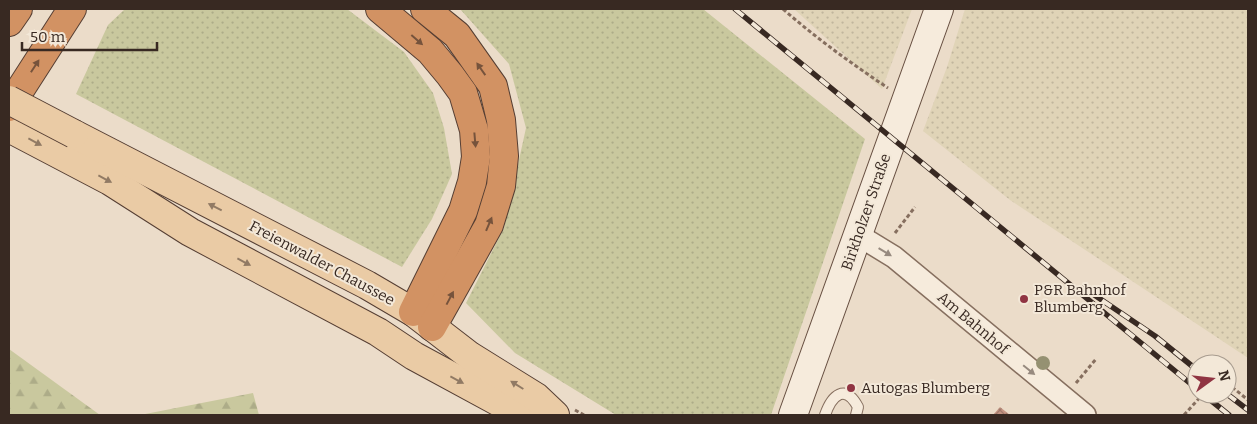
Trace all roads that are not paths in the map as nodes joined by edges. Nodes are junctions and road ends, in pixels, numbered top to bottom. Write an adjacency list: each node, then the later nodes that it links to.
1 (18, 9): 6 (highway)
2 (72, 9): 8 (highway, one-way to 2)
3 (380, 9): 12 (highway, one-way to 12)
4 (425, 9): 12 (highway, one-way to 4)
5 (939, 9): 11 (main road, Birkholzer Straße)
6 (9, 22)
7 (9, 100): 10 (main road, bridge)
8 (9, 107)
9 (9, 128): 10 (main road, one-way to 10)
10 (68, 145): 12 (main road, Freienwalder Chaussee, one-way to 12); 12 (main road, Freienwalder Chaussee, one-way to 10)
11 (858, 235): 15 (main road, Birkholzer Straße); 18 (street, Am Bahnhof, one-way to 18)
12 (413, 334): 13 (main road, Freienwalder Chaussee, one-way to 12); 14 (main road, Freienwalder Chaussee, one-way to 14)
13 (566, 413)
14 (523, 415)
15 (793, 415)
16 (825, 415): 17 (lane)
17 (856, 415)
18 (1084, 415)

